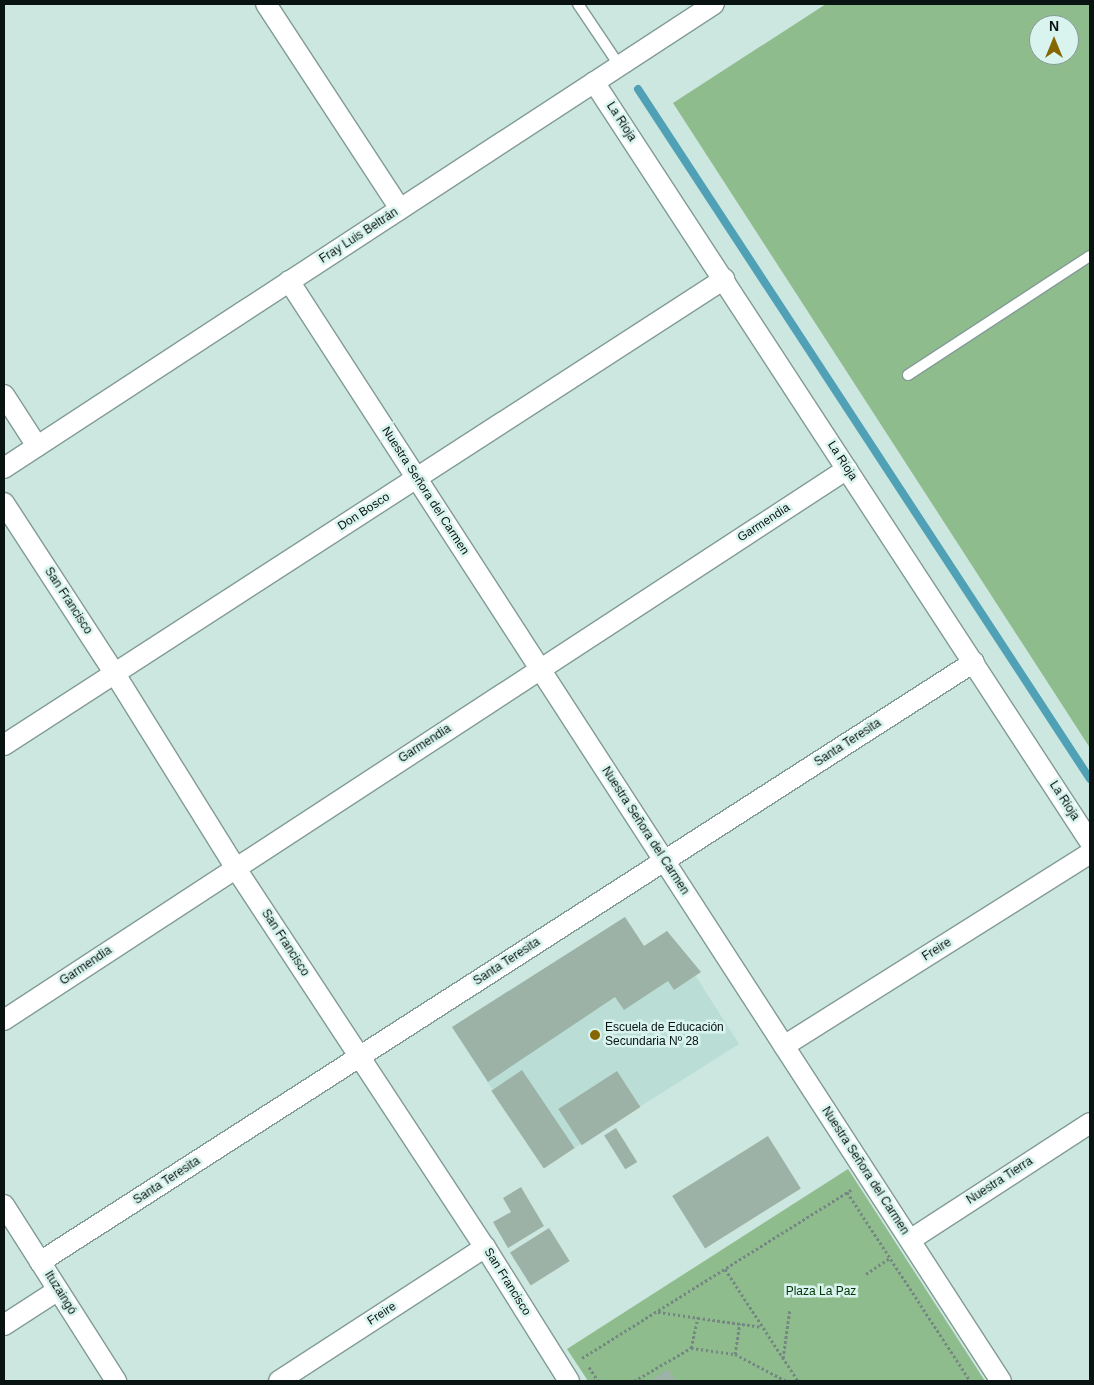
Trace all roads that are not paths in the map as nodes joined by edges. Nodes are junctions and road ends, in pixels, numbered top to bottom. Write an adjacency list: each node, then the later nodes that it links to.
1 (266, 4): 6 (street)
2 (578, 4): 4 (lane)
3 (714, 4): 4 (street, Fray Luis Beltrán)
4 (619, 65): 5 (street, Fray Luis Beltrán)
5 (594, 82): 6 (street, Fray Luis Beltrán); 8 (street, La Rioja)
6 (400, 209): 9 (street, Fray Luis Beltrán)
7 (1090, 256): 10 (lane)
8 (724, 279): 14 (street, La Rioja); 15 (street, Don Bosco)
9 (289, 281): 12 (street, Fray Luis Beltrán); 15 (street, Nuestra Señora del Carmen)
10 (908, 375)
11 (4, 395): 12 (street)
12 (37, 446): 13 (street, Fray Luis Beltrán)
13 (4, 468)
14 (847, 469): 17 (street, La Rioja); 18 (street, Garmendia)
15 (417, 478): 18 (street, Nuestra Señora del Carmen); 19 (street, Don Bosco)
16 (4, 503): 19 (street, San Francisco)
17 (974, 662): 21 (street, La Rioja); 23 (street, Santa Teresita)
18 (540, 670): 23 (street, Nuestra Señora del Carmen); 24 (street, Garmendia)
19 (115, 674): 20 (street, Don Bosco); 24 (street, San Francisco)
20 (4, 746)
21 (1090, 842)
22 (1090, 853): 26 (street, Freire)
23 (664, 861): 26 (street, Nuestra Señora del Carmen); 27 (street, Santa Teresita)
24 (235, 867): 25 (street, Garmendia); 27 (street, San Francisco)
25 (4, 1020)
26 (784, 1046): 30 (street, Nuestra Señora del Carmen)
27 (360, 1057): 31 (street, San Francisco); 32 (street, Santa Teresita)
28 (1090, 1123): 30 (street, Nuestra Tierra)
29 (4, 1205): 32 (street, Ituzaingó)
30 (910, 1240): 38 (street, Nuestra Señora del Carmen)
31 (486, 1247): 35 (street, San Francisco); 37 (street, Freire)
32 (40, 1262): 33 (street, Ituzaingó)
33 (58, 1290): 34 (street); 36 (street, Ituzaingó)
34 (4, 1325)
35 (566, 1376)
36 (116, 1381)
37 (279, 1381)
38 (1001, 1381)

